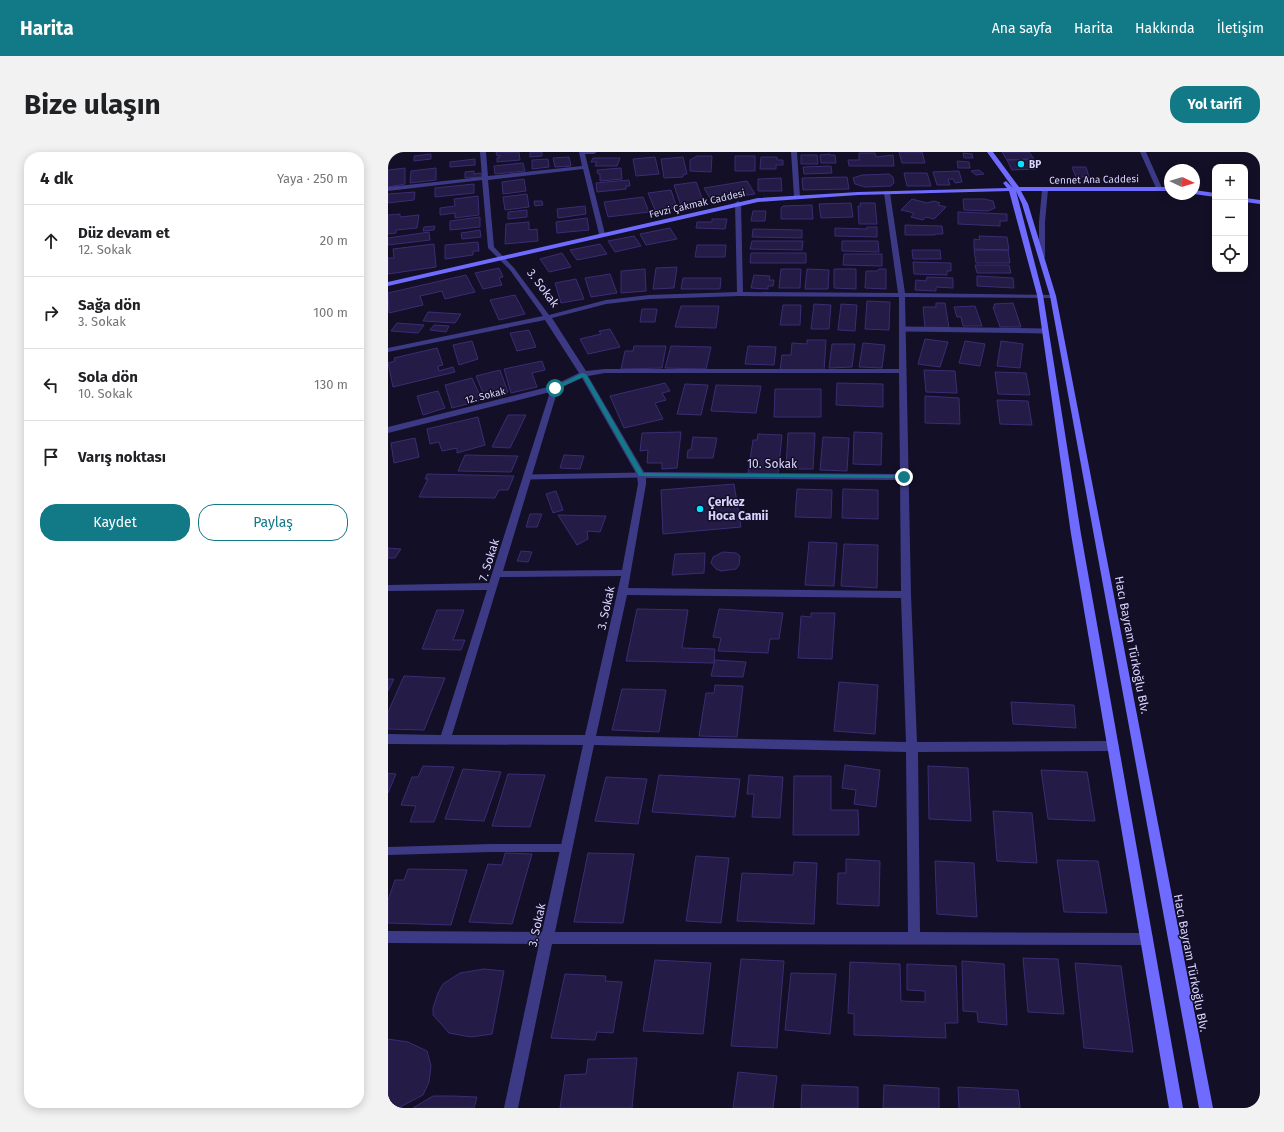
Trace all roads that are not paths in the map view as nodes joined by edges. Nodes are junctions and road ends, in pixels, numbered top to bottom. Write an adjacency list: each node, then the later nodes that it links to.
1 (483, 152): 9 (street, 3. Sokak)
2 (582, 152): 3 (street); 8 (street)
3 (594, 152)
4 (794, 152): 18 (street)
5 (984, 152): 13 (street)
6 (990, 152): 13 (street)
7 (1143, 152): 10 (street)
8 (585, 167): 9 (street); 22 (street)
9 (485, 178): 12 (street); 23 (street, 3. Sokak)
10 (1159, 188): 11 (street, Cennet Ana Caddesi); 14 (street, Cennet Ana Caddesi)
11 (1164, 188)
12 (388, 189)
13 (1014, 189): 14 (street, Cennet Ana Caddesi); 16 (street, Fevzi Çakmak Caddesi); 24 (street, Hacı Bayram Türkoğlu Blv.); 28 (street)
14 (1045, 190): 24 (street)
15 (1200, 193): 17 (street)
16 (887, 194): 18 (street, Fevzi Çakmak Caddesi); 27 (street)
17 (1212, 195)
18 (797, 196): 21 (street, Fevzi Çakmak Caddesi)
19 (1248, 200): 20 (street)
20 (1260, 202)
21 (738, 204): 22 (street, Fevzi Çakmak Caddesi); 26 (street)
22 (602, 234): 23 (street, Fevzi Çakmak Caddesi)
23 (503, 257): 25 (street, Fevzi Çakmak Caddesi); 30 (street, 3. Sokak)
24 (1042, 257): 29 (street, Hacı Bayram Türkoğlu Blv.)
25 (388, 284)
26 (740, 294): 27 (street); 30 (street)
27 (902, 294): 28 (street); 31 (street)
28 (1040, 296): 29 (street); 32 (street)
29 (1053, 296): 60 (street, Hacı Bayram Türkoğlu Blv.)
30 (548, 317): 33 (street); 35 (street, 3. Sokak)
31 (903, 330): 32 (lane); 34 (street)
32 (1045, 331): 50 (street)
33 (388, 350)
34 (904, 371): 35 (street, 12. Sokak); 40 (street)
35 (584, 374): 36 (street, 12. Sokak); 38 (street, 3. Sokak)
36 (555, 388): 37 (street, 12. Sokak); 39 (street, 7. Sokak)
37 (388, 430)
38 (641, 474): 39 (lane); 40 (street, 10. Sokak); 41 (street, 3. Sokak)
39 (527, 477): 42 (street, 7. Sokak)
40 (904, 477): 46 (street)
41 (626, 573): 42 (street); 45 (street, 3. Sokak)
42 (497, 574): 43 (street, 7. Sokak)
43 (493, 586): 44 (street); 48 (street, 7. Sokak)
44 (388, 588)
45 (623, 591): 46 (street); 49 (street, 3. Sokak)
46 (906, 595): 51 (street)
47 (388, 739): 48 (street)
48 (445, 739): 49 (street)
49 (589, 740): 51 (street); 52 (street, 3. Sokak)
50 (1113, 746): 51 (street); 57 (street)
51 (912, 747): 55 (street)
52 (566, 848): 53 (lane); 56 (street, 3. Sokak)
53 (388, 851)
54 (388, 937): 56 (street)
55 (914, 937): 56 (street); 57 (street)
56 (547, 939): 58 (street, 3. Sokak)
57 (1147, 939): 59 (street)
58 (511, 1108)
59 (1176, 1108)
60 (1206, 1108)

